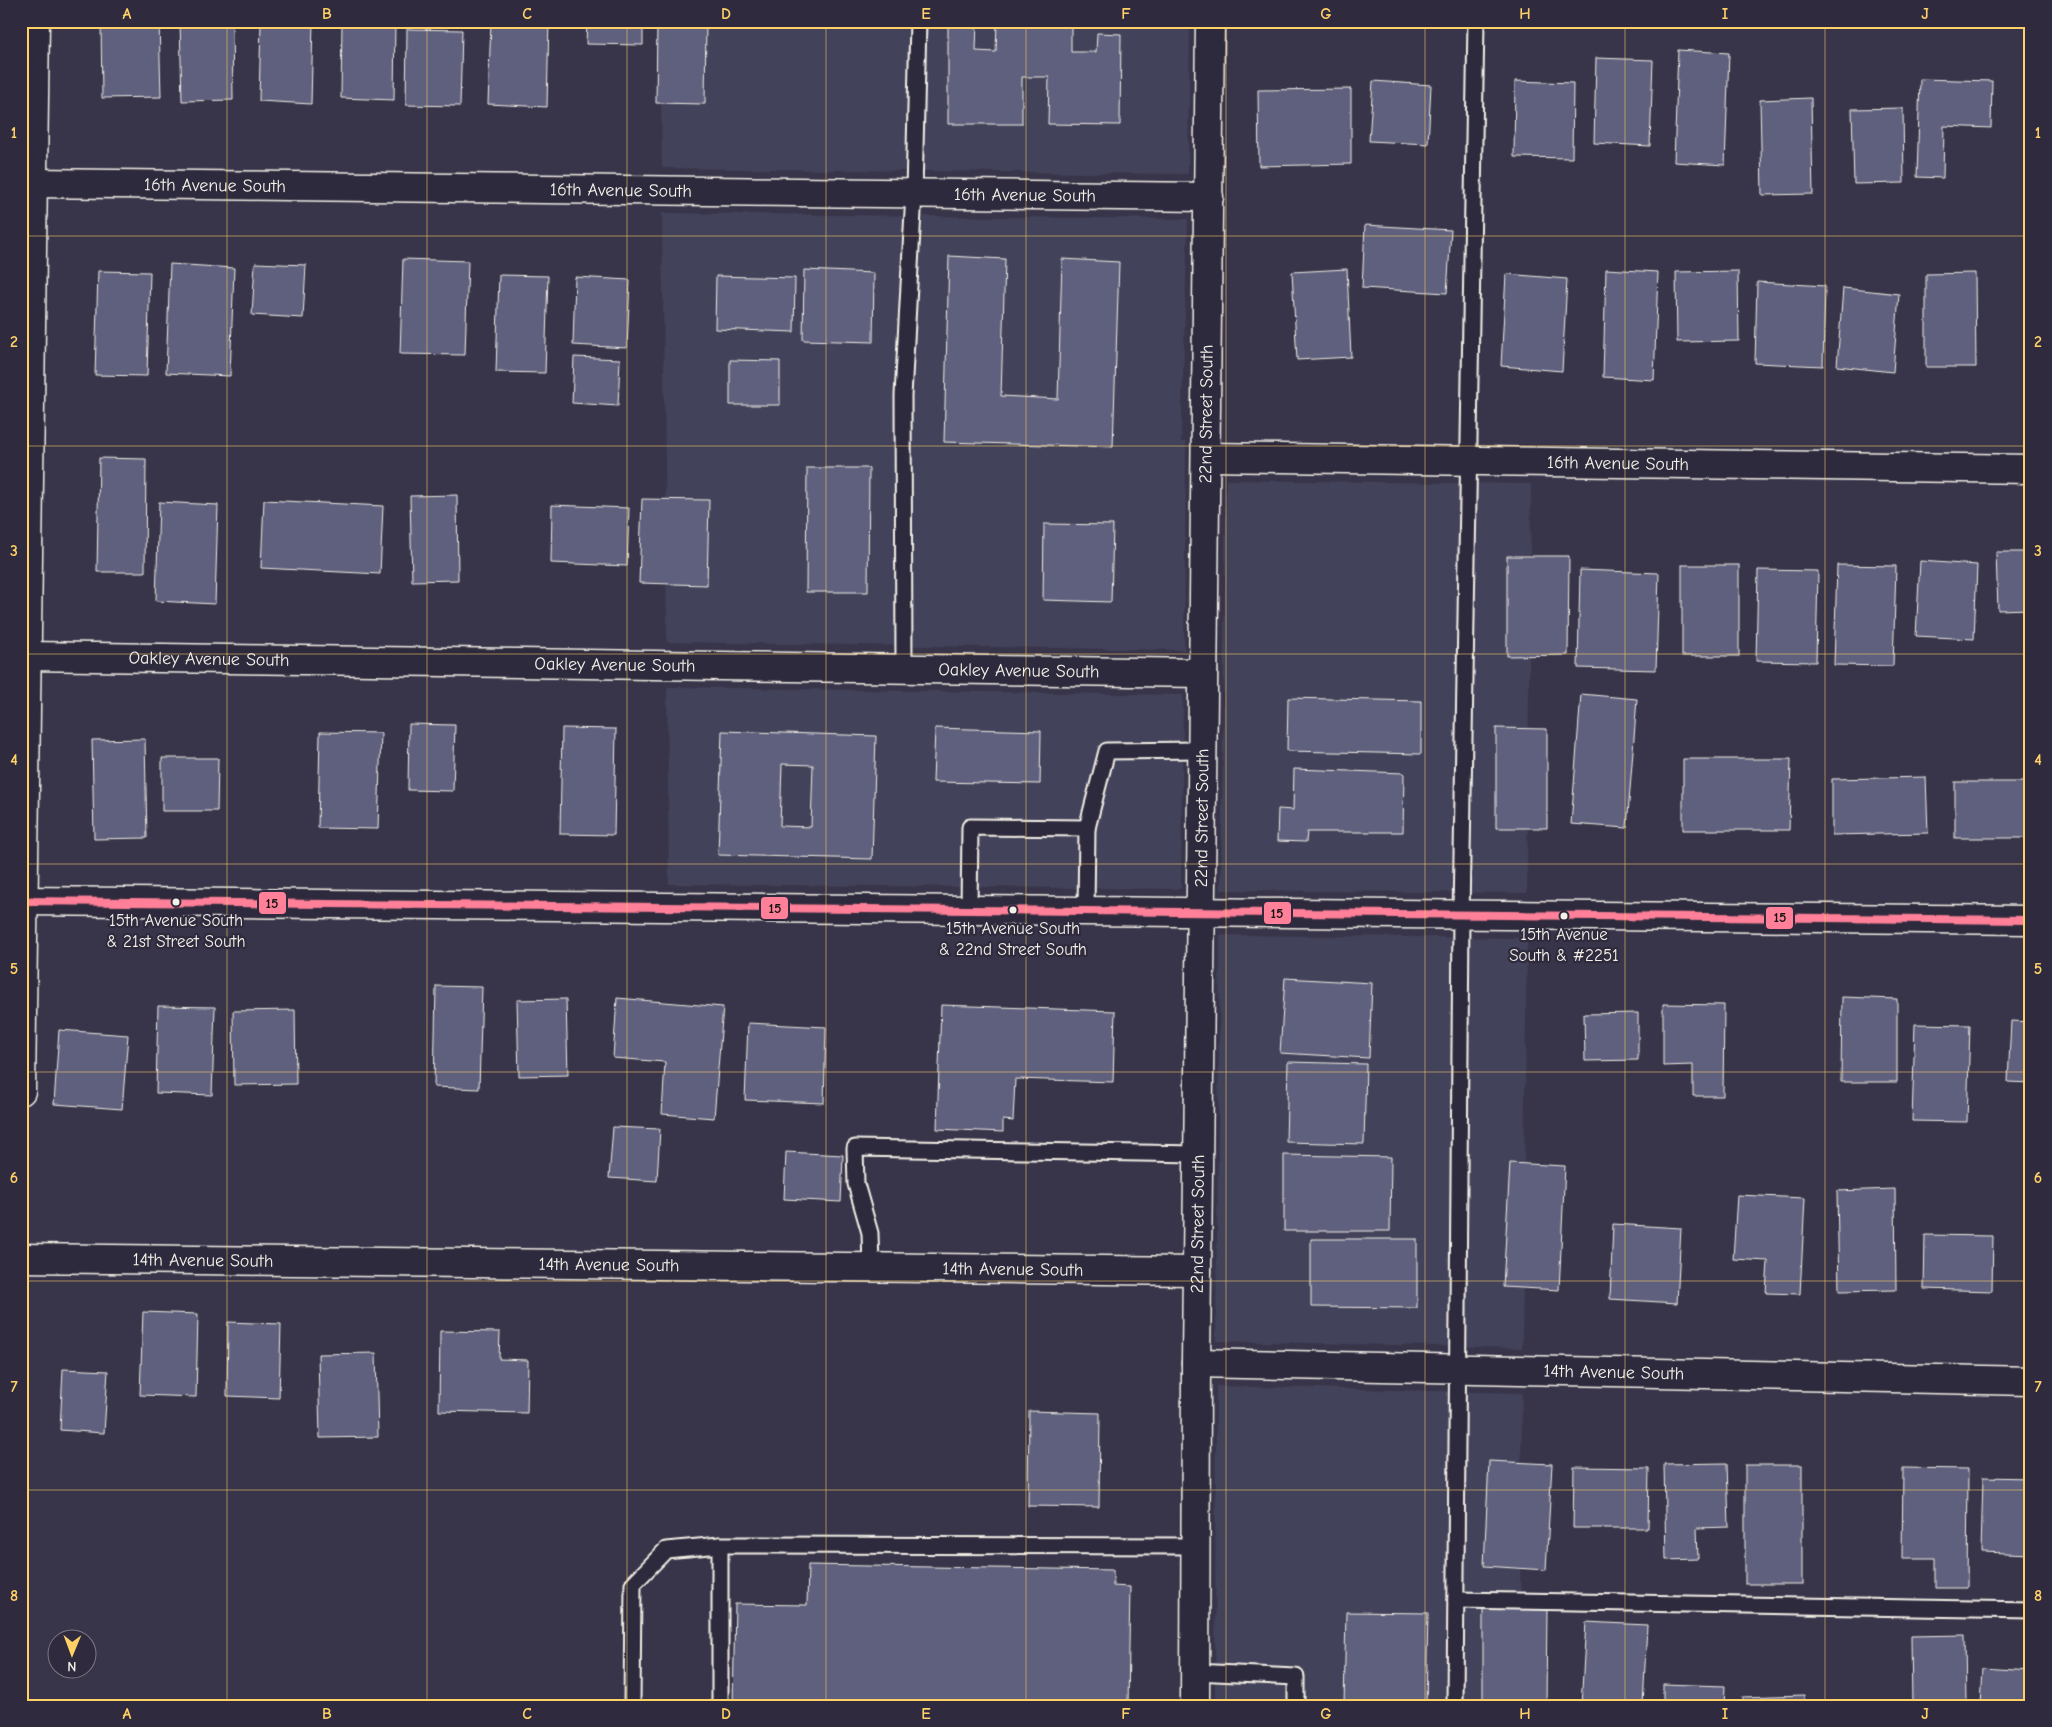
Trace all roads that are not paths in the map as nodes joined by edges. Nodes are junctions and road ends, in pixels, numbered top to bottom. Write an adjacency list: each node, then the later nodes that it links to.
1 (35, 21): 5 (street)
2 (918, 21): 6 (lane)
3 (1210, 21): 7 (street, 22nd Street South)
4 (1476, 21): 10 (lane)
5 (32, 183): 6 (street, 16th Avenue South); 8 (street)
6 (914, 193): 7 (street, 16th Avenue South); 14 (lane)
7 (1209, 197): 9 (street, 22nd Street South)
8 (27, 317): 12 (street)
9 (1206, 457): 10 (street, 16th Avenue South); 15 (street, 22nd Street South)
10 (1469, 461): 11 (street, 16th Avenue South); 22 (lane)
11 (2031, 469)
12 (25, 515): 13 (street)
13 (27, 656): 14 (street, Oakley Avenue South); 18 (street)
14 (904, 668): 15 (street, Oakley Avenue South)
15 (1203, 673): 16 (street, 22nd Street South)
16 (1202, 750): 17 (lane); 21 (street, 22nd Street South)
17 (1087, 828): 19 (lane); 20 (lane)
18 (22, 901): 19 (street); 24 (street)
19 (969, 910): 20 (street)
20 (1086, 911): 21 (street)
21 (1201, 912): 22 (street); 25 (street, 22nd Street South)
22 (1461, 915): 23 (street); 30 (lane)
23 (2031, 920)
24 (21, 1091)
25 (1198, 1154): 27 (lane); 28 (street, 22nd Street South)
26 (21, 1258): 27 (street, 14th Avenue South)
27 (871, 1267): 28 (street, 14th Avenue South)
28 (1197, 1271): 29 (street, 22nd Street South)
29 (1196, 1363): 30 (street, 14th Avenue South); 33 (street, 22nd Street South)
30 (1458, 1369): 31 (street, 14th Avenue South); 34 (lane)
31 (2031, 1381)
32 (720, 1545): 33 (lane); 37 (lane); 38 (lane)
33 (1195, 1546): 36 (street, 22nd Street South)
34 (1456, 1600): 35 (lane); 41 (lane)
35 (2031, 1610)
36 (1195, 1672): 39 (street, 22nd Street South); 40 (lane)
37 (632, 1706)
38 (720, 1706)
39 (1195, 1706)
40 (1296, 1706)
41 (1455, 1706)

